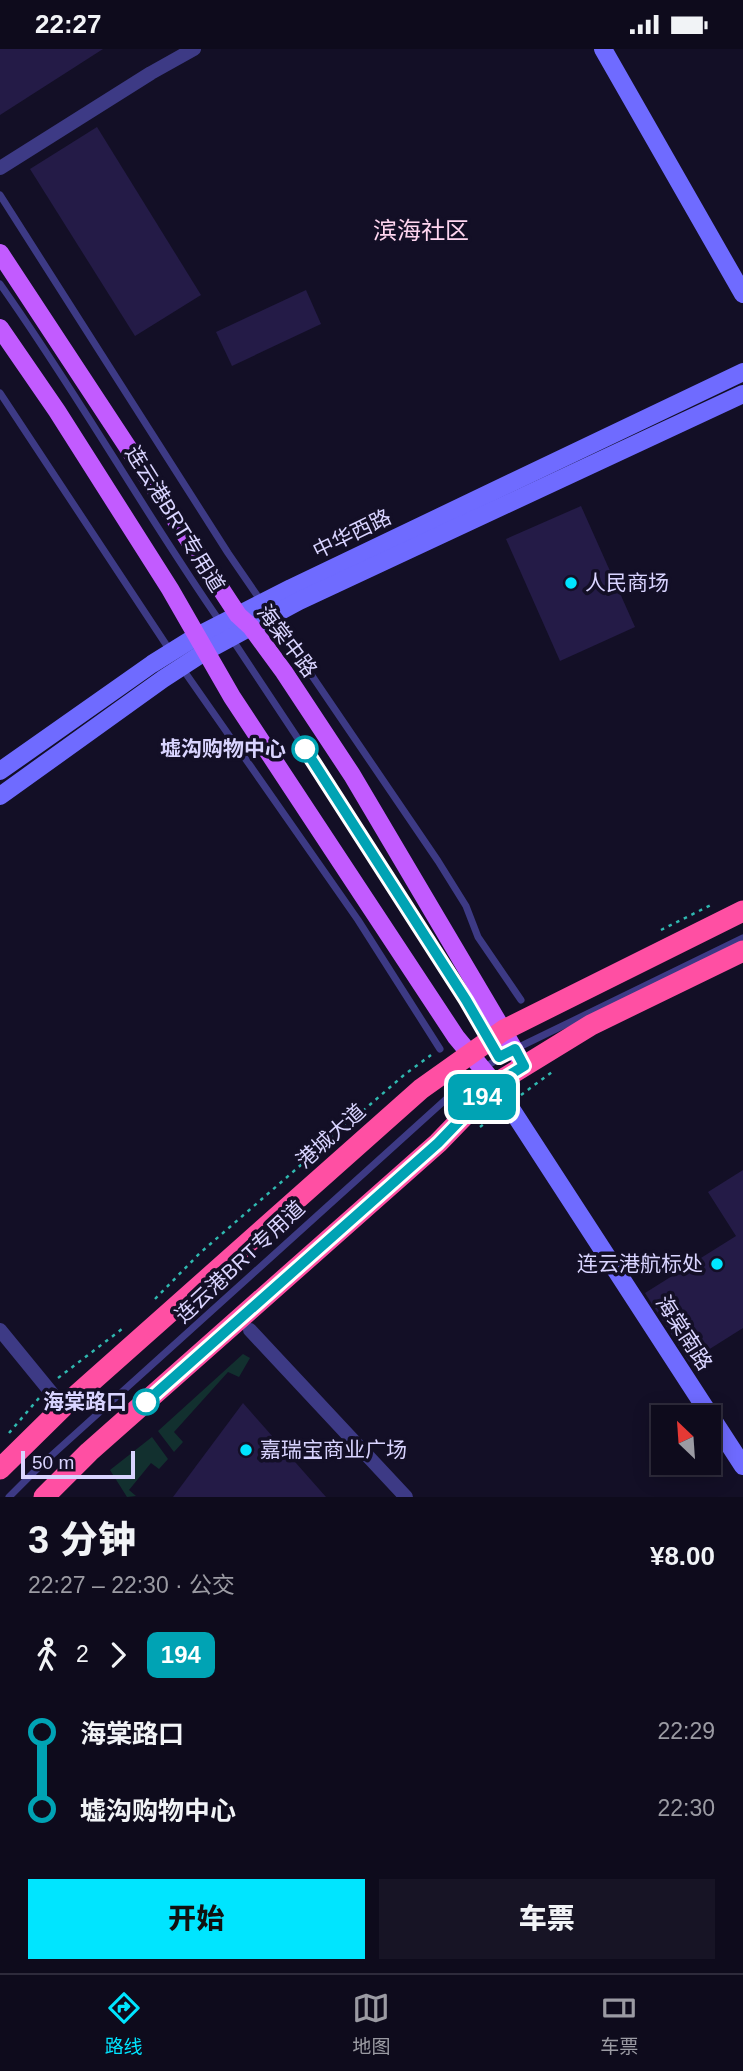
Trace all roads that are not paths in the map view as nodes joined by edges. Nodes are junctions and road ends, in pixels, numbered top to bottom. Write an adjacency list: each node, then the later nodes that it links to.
1 (194, 49): 3 (street)
2 (603, 49): 7 (main road)
3 (0, 168)
4 (0, 195): 12 (lane)
5 (0, 253): 13 (main road, 海棠中路)
6 (0, 284): 14 (lane, 连云港BRT专用道)
7 (743, 294)
8 (0, 328): 15 (main road)
9 (743, 372): 12 (main road, 中华西路)
10 (0, 393): 16 (lane)
11 (743, 394): 12 (main road)
12 (267, 609): 13 (main road); 22 (lane)
13 (244, 621): 14 (main road); 23 (main road, 海棠中路)
14 (226, 631): 15 (main road); 23 (lane, 连云港BRT专用道)
15 (201, 643): 16 (main road); 25 (main road)
16 (176, 660): 17 (main road); 18 (main road); 24 (lane)
17 (0, 771)
18 (0, 796)
19 (743, 911): 23 (highway, 港城大道)
20 (743, 938): 23 (lane)
21 (743, 951): 23 (highway, 港城大道)
22 (521, 1000)
23 (506, 1048): 25 (highway, 港城大道); 25 (highway, 港城大道)
24 (440, 1049)
25 (482, 1069): 28 (highway, 港城大道); 29 (main road, 海棠南路); 31 (lane, 连云港BRT专用道); 32 (highway, 港城大道)
26 (0, 1330): 28 (street)
27 (250, 1330): 33 (street)
28 (63, 1407): 30 (highway, 港城大道)
29 (743, 1466)
30 (0, 1469)
31 (9, 1497)
32 (44, 1497)
33 (406, 1497)

